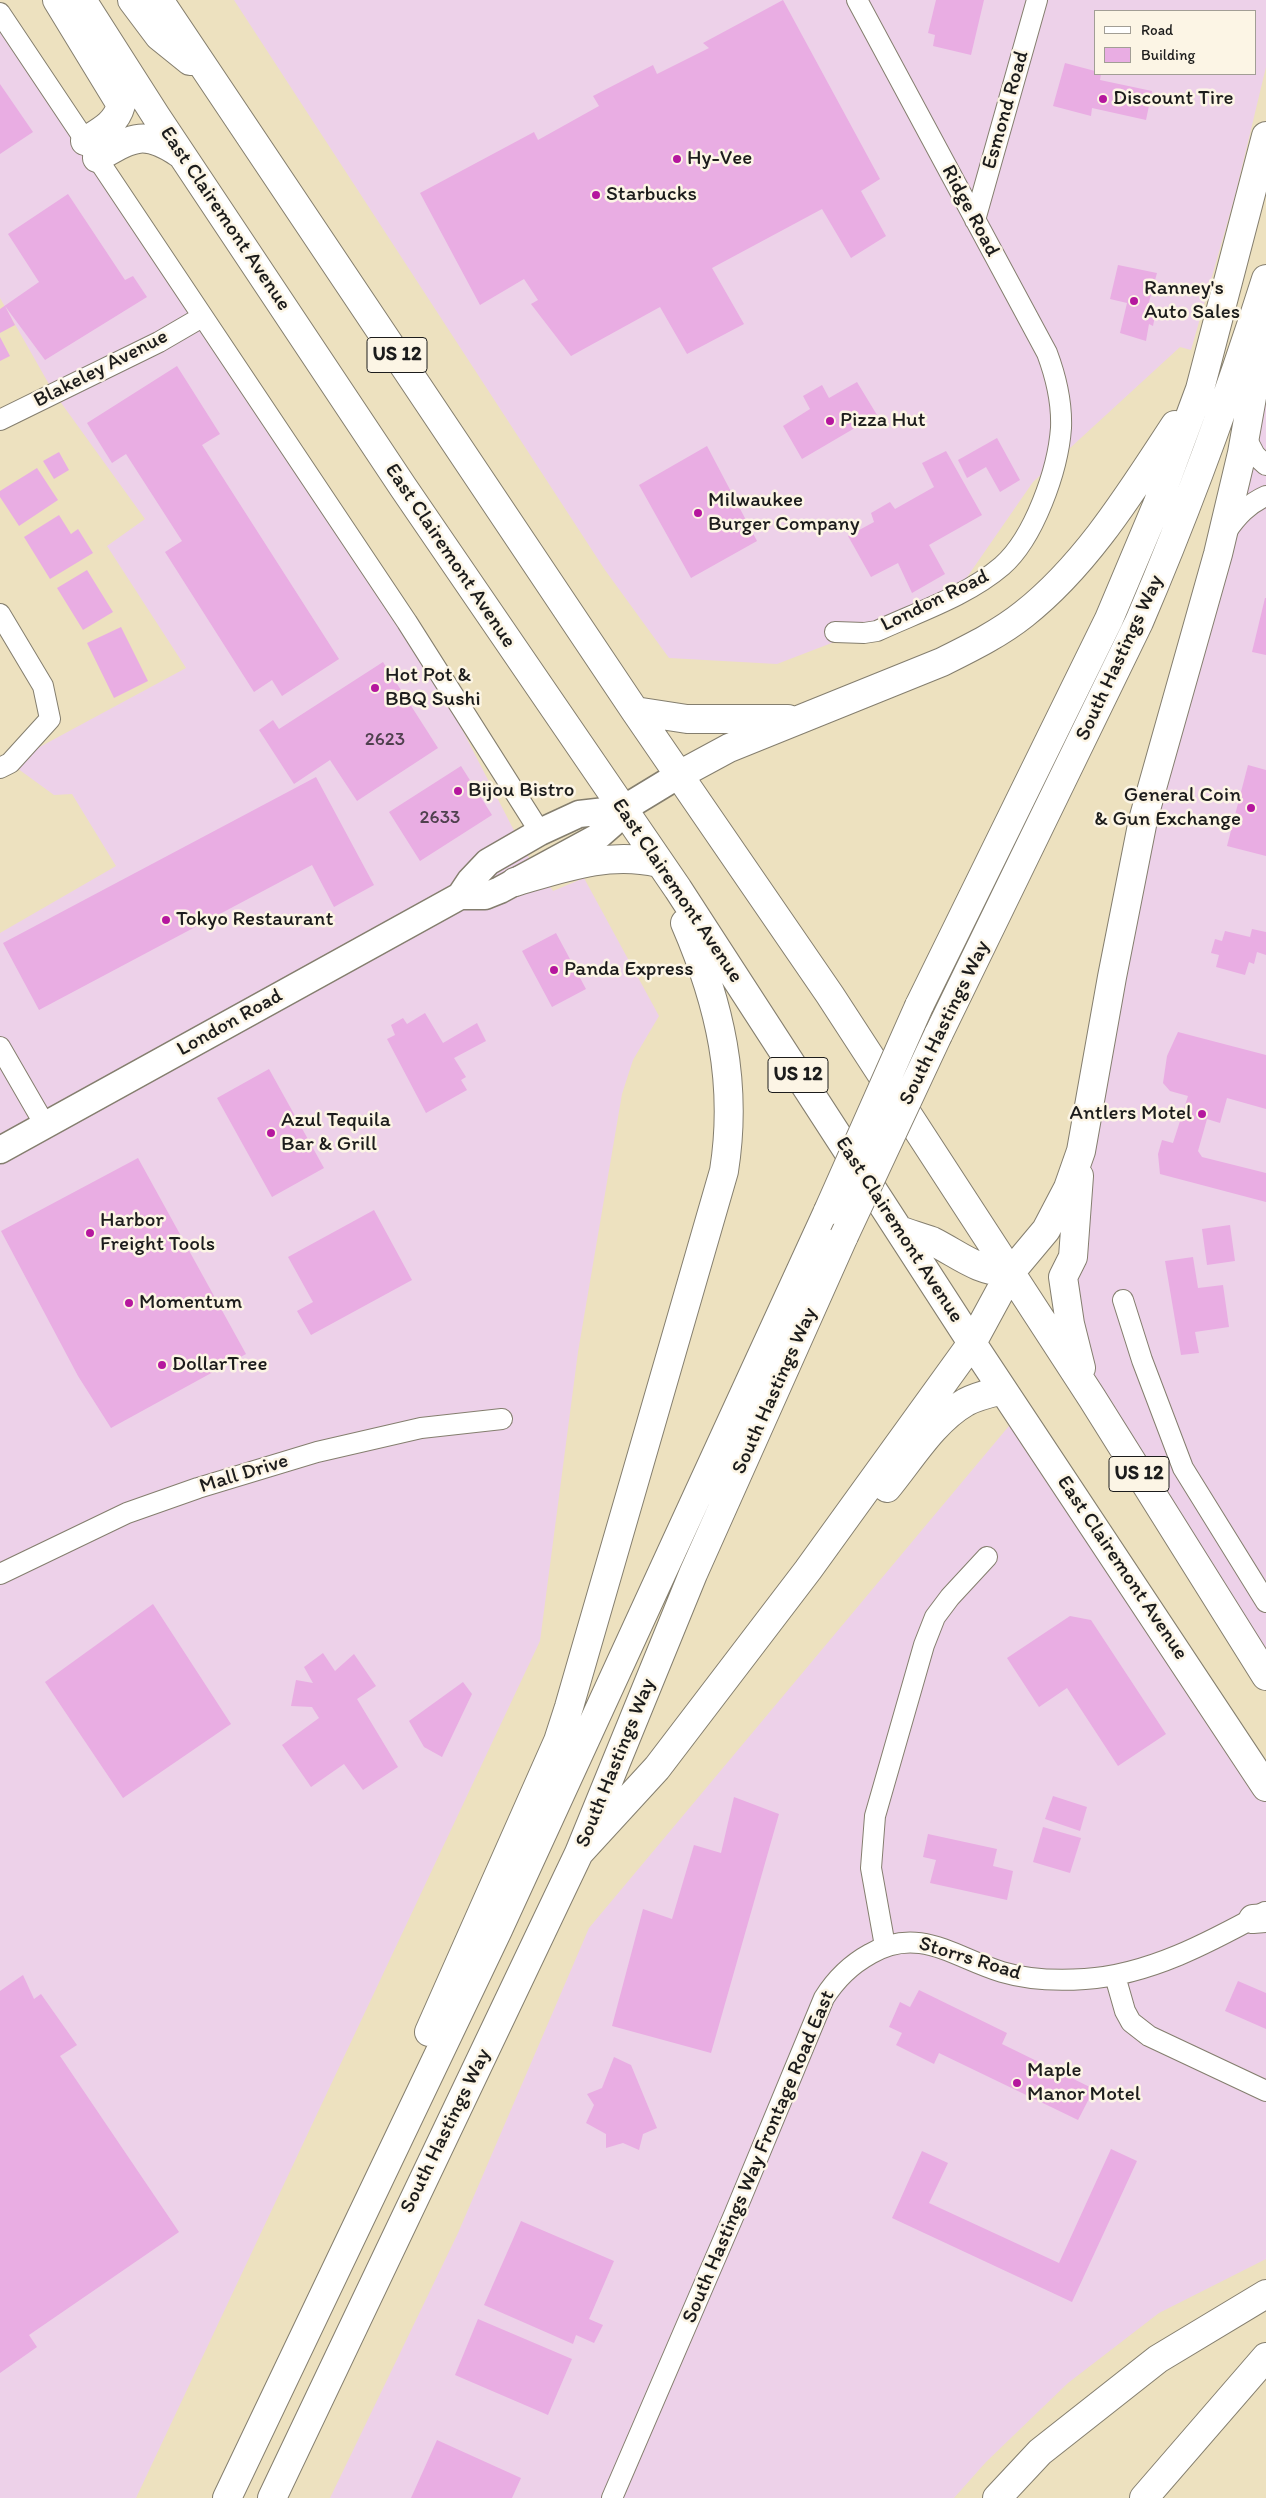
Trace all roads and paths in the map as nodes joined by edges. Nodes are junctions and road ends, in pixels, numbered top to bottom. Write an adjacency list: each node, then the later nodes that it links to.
1 (57, 0): 11 (main road)
2 (82, 0): 12 (main road, East Clairemont Avenue / US 12)
3 (132, 0): 9 (main road)
4 (159, 0): 8 (main road, US 12)
5 (857, 0): 13 (street, Ridge Road)
6 (1037, 0): 13 (street, Esmond Road)
7 (0, 12): 11 (street)
8 (171, 12): 9 (main road, US 12)
9 (214, 81): 26 (main road, US 12)
10 (1266, 136): 17 (main road)
11 (91, 150): 12 (main road); 15 (street)
12 (181, 154): 30 (main road, East Clairemont Avenue / US 12)
13 (976, 220): 19 (street, Ridge Road)
14 (1266, 280): 52 (main road, South Hastings Way, bridge)
15 (202, 317): 18 (street, Blakeley Avenue); 31 (street)
16 (1266, 319): 20 (main road)
17 (1200, 389): 27 (main road); 57 (main road, South Hastings Way, bridge)
18 (0, 420)
19 (1061, 429): 25 (street, London Road)
20 (1245, 436): 21 (street); 23 (main road)
21 (1266, 465)
22 (1266, 496): 23 (street)
23 (1222, 538): 38 (main road)
24 (0, 614): 28 (street)
25 (835, 632)
26 (635, 711): 27 (main road); 29 (main road, US 12)
27 (796, 720): 29 (main road)
28 (0, 768)
29 (679, 775): 30 (street, London Road); 40 (main road, US 12)
30 (623, 809): 31 (street, London Road); 32 (main road, East Clairemont Avenue / US 12); 33 (street, London Road)
31 (540, 832): 34 (street, London Road)
32 (658, 862): 33 (main road); 39 (main road, East Clairemont Avenue / US 12); 57 (main road)
33 (515, 882): 34 (street, London Road)
34 (460, 896): 36 (street, London Road)
35 (0, 1047): 36 (street)
36 (45, 1125): 37 (street, London Road)
37 (0, 1150)
38 (1081, 1151): 40 (main road); 44 (main road)
39 (899, 1230): 40 (main road); 42 (main road, East Clairemont Avenue / US 12)
40 (1010, 1273): 42 (main road); 44 (main road, US 12)
41 (1122, 1300): 49 (street)
42 (972, 1344): 43 (main road, East Clairemont Avenue / US 12); 47 (main road)
43 (1003, 1390): 47 (main road); 51 (main road, East Clairemont Avenue / US 12)
44 (1092, 1398): 50 (main road, US 12)
45 (502, 1419): 48 (street, Mall Drive)
46 (987, 1557): 54 (street)
47 (808, 1570): 52 (main road)
48 (0, 1574)
49 (1266, 1602)
50 (1266, 1676)
51 (1266, 1787)
52 (579, 1852): 61 (main road, South Hastings Way)
53 (1262, 1916): 55 (street, Storrs Road)
54 (885, 1946): 55 (street, Storrs Road); 62 (street, South Hastings Way Frontage Road East)
55 (1115, 1976): 56 (street)
56 (1266, 2091)
57 (395, 2145): 60 (main road, South Hastings Way)
58 (1266, 2294): 63 (main road)
59 (1266, 2357): 64 (main road)
60 (227, 2498)
61 (272, 2498)
62 (612, 2498)
63 (997, 2498)
64 (1144, 2498)

